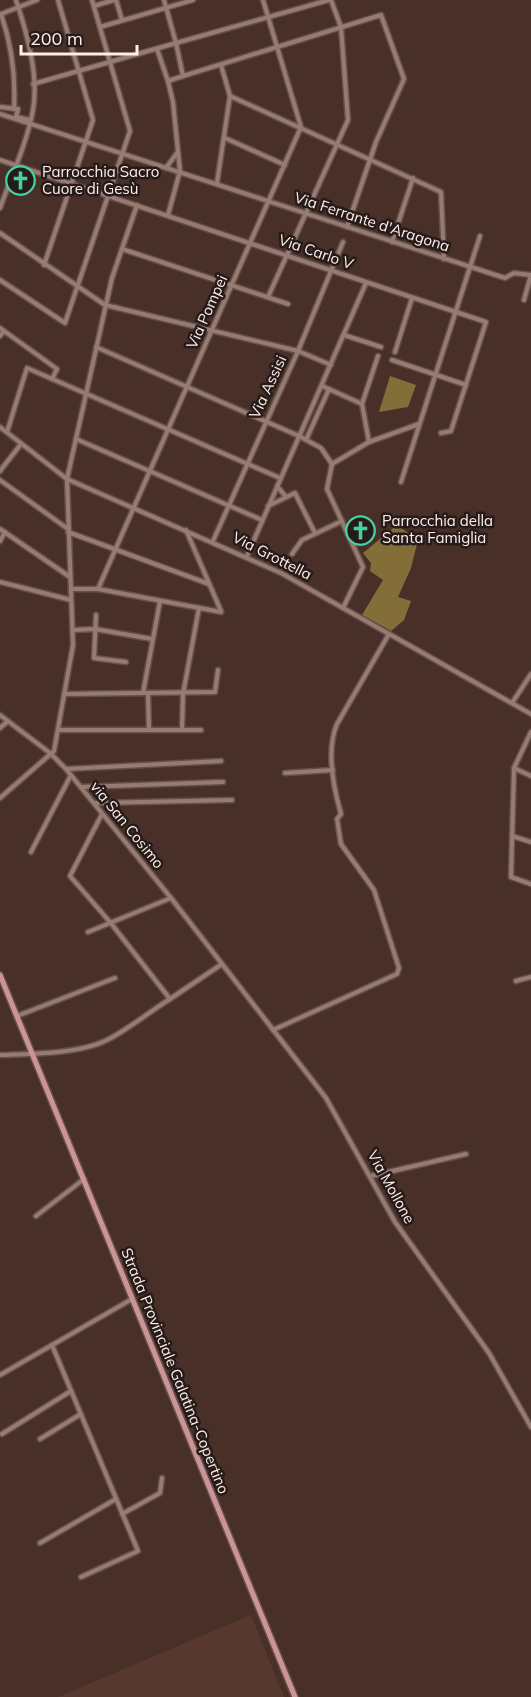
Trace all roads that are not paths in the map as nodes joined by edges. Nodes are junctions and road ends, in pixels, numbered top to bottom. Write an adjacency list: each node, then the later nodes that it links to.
1 (16, 0): 11 (street)
2 (37, 0): 11 (street)
3 (58, 0): 23 (street)
4 (92, 0): 10 (street)
5 (115, 0): 10 (street); 15 (street)
6 (164, 0): 12 (street)
7 (193, 0): 12 (street)
8 (263, 0): 14 (street)
9 (330, 0): 14 (street); 17 (street)
10 (94, 6): 16 (street)
11 (18, 7): 13 (street); 26 (street)
12 (166, 8): 15 (street); 18 (street)
13 (1, 14): 29 (street)
14 (269, 17): 18 (street); 19 (street)
15 (122, 20): 16 (street)
16 (100, 27): 21 (street)
17 (341, 27): 19 (street); 35 (street); 38 (street)
18 (176, 43): 20 (street); 24 (street)
19 (277, 46): 22 (street); 32 (street)
20 (157, 49): 21 (street); 25 (street)
21 (110, 62): 23 (street); 37 (street)
22 (221, 65): 24 (street); 27 (street)
23 (79, 71): 26 (street); 34 (street)
24 (183, 76): 25 (street)
25 (168, 81): 36 (street)
26 (33, 84): 31 (street)
27 (230, 96): 32 (street); 33 (street)
28 (0, 107): 29 (street)
29 (14, 109): 31 (street)
30 (0, 114): 31 (street, Via Ferrante d'Aragona)
31 (29, 122): 34 (street, Via Ferrante d'Aragona); 40 (street)
32 (301, 127): 35 (street); 41 (street, Via Pompei)
33 (225, 138): 41 (street); 45 (street)
34 (85, 143): 37 (street, Via Ferrante d'Aragona); 46 (street)
35 (337, 143): 38 (street); 51 (street)
36 (177, 152): 42 (street); 43 (street)
37 (122, 155): 42 (street, Via Ferrante d'Aragona); 47 (street)
38 (371, 158): 44 (street); 53 (street)
39 (0, 160): 40 (street, Via Carlo V)
40 (15, 165): 46 (street, Via Carlo V); 50 (street)
41 (285, 165): 48 (street, Via Pompei)
42 (166, 168): 43 (street, Via Ferrante d'Aragona)
43 (180, 171): 45 (street, Via Ferrante d'Aragona); 52 (street)
44 (413, 178): 58 (street); 61 (street)
45 (217, 183): 48 (street, Via Ferrante d'Aragona)
46 (72, 184): 47 (street, Via Carlo V); 62 (street)
47 (108, 196): 49 (street, Via Carlo V); 68 (street)
48 (270, 201): 51 (street, Via Ferrante d'Aragona); 56 (street, Via Pompei)
49 (137, 205): 52 (street, Via Carlo V); 59 (street)
50 (0, 208)
51 (306, 213): 53 (street, Via Ferrante d'Aragona); 60 (street)
52 (168, 215): 56 (street, Via Carlo V)
53 (348, 227): 58 (street, Via Ferrante d'Aragona)
54 (0, 233): 62 (street)
55 (480, 236): 63 (street)
56 (250, 242): 60 (street, Via Carlo V); 67 (street, Via Pompei)
57 (342, 242): 64 (street, Via Assisi)
58 (392, 242): 61 (street, Via Ferrante d'Aragona)
59 (122, 249): 67 (street); 73 (street)
60 (288, 255): 64 (street, Via Carlo V); 69 (street)
61 (444, 259): 63 (street, Via Ferrante d'Aragona)
62 (44, 265): 68 (street)
63 (471, 268): 71 (street, Via Ferrante d'Aragona); 74 (street)
64 (333, 270): 66 (street, Via Carlo V); 81 (street, Via Assisi)
65 (0, 280): 68 (street)
66 (366, 283): 70 (street, Via Carlo V); 77 (street)
67 (232, 286): 69 (street); 76 (street, Via Pompei)
68 (77, 287): 73 (street)
69 (268, 297): 72 (street)
70 (412, 298): 74 (street, Via Carlo V); 82 (street)
71 (524, 300)
72 (288, 304)
73 (105, 305): 76 (street); 79 (street)
74 (457, 312): 86 (street); 88 (street, Via Carlo V)
75 (2, 330): 78 (street); 87 (street)
76 (212, 331): 81 (street); 90 (street, Via Pompei)
77 (344, 335): 80 (street); 85 (street)
78 (0, 336)
79 (96, 347): 90 (street); 92 (street)
80 (381, 347)
81 (298, 351): 85 (street); 94 (street, Via Assisi)
82 (395, 352)
83 (378, 356): 93 (street)
84 (392, 360): 86 (street)
85 (331, 365): 89 (street)
86 (436, 376): 88 (street); 95 (street)
87 (52, 379): 92 (street); 98 (street)
88 (466, 385): 99 (street)
89 (322, 386): 91 (street); 100 (street)
90 (187, 387): 94 (street); 97 (street, Via Pompei)
91 (328, 389): 93 (street); 102 (street)
92 (86, 394): 97 (street); 101 (street)
93 (362, 404): 103 (street)
94 (266, 420): 100 (street); 105 (street, Via Assisi)
95 (420, 424): 103 (street); 112 (street)
96 (0, 427): 98 (street, Via Grottella)
97 (168, 429): 105 (street); 108 (street, Via Pompei)
98 (7, 432): 104 (street, Via Grottella)
99 (441, 433)
100 (299, 436): 102 (street); 109 (street)
101 (76, 439): 108 (street); 110 (street)
102 (306, 440): 106 (street)
103 (369, 442): 106 (street)
104 (21, 444): 107 (street); 110 (street, Via Grottella)
105 (247, 464): 109 (street); 115 (street, Via Assisi)
106 (332, 465): 119 (street)
107 (0, 471)
108 (150, 471): 115 (street); 117 (street, Via Pompei)
109 (280, 478): 113 (street)
110 (67, 479): 117 (street, Via Grottella); 122 (street)
111 (0, 480): 122 (street)
112 (401, 482)
113 (277, 486): 114 (street); 116 (street)
114 (286, 497): 116 (street); 124 (street)
115 (228, 505): 118 (street); 126 (street, Via Assisi)
116 (268, 506): 118 (street)
117 (135, 507): 121 (street, Via Grottella); 127 (street, Via Pompei)
118 (263, 520): 129 (street)
119 (342, 520): 124 (street); 138 (street)
120 (0, 529): 123 (street)
121 (186, 529): 126 (street, Via Grottella); 132 (street)
122 (68, 530): 127 (street); 130 (street)
123 (5, 532): 125 (street); 130 (street)
124 (315, 533): 128 (street)
125 (0, 541)
126 (213, 541): 129 (street, Via Grottella)
127 (115, 551): 132 (street); 134 (street, Via Pompei)
128 (292, 554)
129 (247, 556): 138 (street, Via Grottella)
130 (70, 577): 133 (street)
131 (0, 582): 135 (street)
132 (209, 584): 137 (street)
133 (71, 589): 134 (street); 135 (street)
134 (98, 589): 136 (street)
135 (71, 600): 141 (street)
136 (160, 601): 137 (street); 143 (street)
137 (198, 608): 149 (street)
138 (343, 608): 142 (street, Via Grottella)
139 (96, 615): 140 (street)
140 (95, 629): 141 (street); 143 (street); 144 (street)
141 (73, 630): 148 (street)
142 (389, 634): 150 (street, Via Grottella); 164 (street)
143 (152, 639): 147 (street)
144 (126, 662)
145 (218, 670): 149 (street)
146 (531, 674): 150 (street)
147 (146, 693): 148 (street); 149 (street); 156 (street)
148 (64, 694): 155 (street)
149 (183, 694): 157 (street)
150 (512, 703): 151 (street, Via Grottella)
151 (531, 714)
152 (0, 715): 153 (street, via San Cosimo)
153 (8, 721): 154 (street); 160 (street, via San Cosimo)
154 (0, 728)
155 (58, 730): 156 (street); 160 (street)
156 (149, 730): 157 (street)
157 (182, 730): 158 (street)
158 (201, 730)
159 (531, 732): 162 (street)
160 (50, 753): 163 (street, via San Cosimo); 170 (street)
161 (221, 761): 163 (street)
162 (514, 768): 167 (street); 174 (street)
163 (66, 769): 166 (street, via San Cosimo)
164 (333, 770): 165 (street); 188 (street)
165 (285, 773)
166 (71, 776): 169 (street, via San Cosimo); 176 (street)
167 (531, 776)
168 (223, 782): 169 (street)
169 (80, 787): 172 (street, via San Cosimo)
170 (0, 798)
171 (232, 800): 172 (street)
172 (94, 803): 173 (street, via San Cosimo)
173 (102, 814): 178 (street, via San Cosimo); 179 (street)
174 (512, 836): 175 (street); 177 (street)
175 (531, 842)
176 (31, 852)
177 (531, 884)
178 (171, 898): 179 (street); 181 (street, via San Cosimo)
179 (110, 922): 180 (street); 186 (street)
180 (88, 932)
181 (222, 964): 186 (street); 188 (street, Via Mollone)
182 (0, 975): 187 (main road, Strada Provinciale Galatina-Copertino)
183 (531, 977): 185 (street)
184 (115, 978): 187 (street)
185 (516, 981)
186 (170, 999): 190 (street)
187 (17, 1016): 190 (main road, Strada Provinciale Galatina-Copertino)
188 (273, 1030): 192 (street, Via Mollone)
189 (0, 1054): 190 (street)
190 (33, 1054): 193 (main road, Strada Provinciale Galatina-Copertino)
191 (466, 1154): 192 (street)
192 (371, 1176): 200 (street, Via Mollone)
193 (85, 1178): 194 (street); 195 (main road, Strada Provinciale Galatina-Copertino)
194 (36, 1216)
195 (133, 1299): 196 (street); 208 (main road, Strada Provinciale Galatina-Copertino)
196 (52, 1345): 197 (street); 198 (street)
197 (0, 1375)
198 (71, 1391): 199 (street); 201 (street)
199 (81, 1414): 202 (street); 204 (street)
200 (531, 1427)
201 (2, 1434)
202 (40, 1439)
203 (162, 1478): 205 (street)
204 (116, 1499): 205 (street); 206 (street)
205 (122, 1514): 207 (street)
206 (40, 1543)
207 (81, 1577)
208 (295, 1697)

